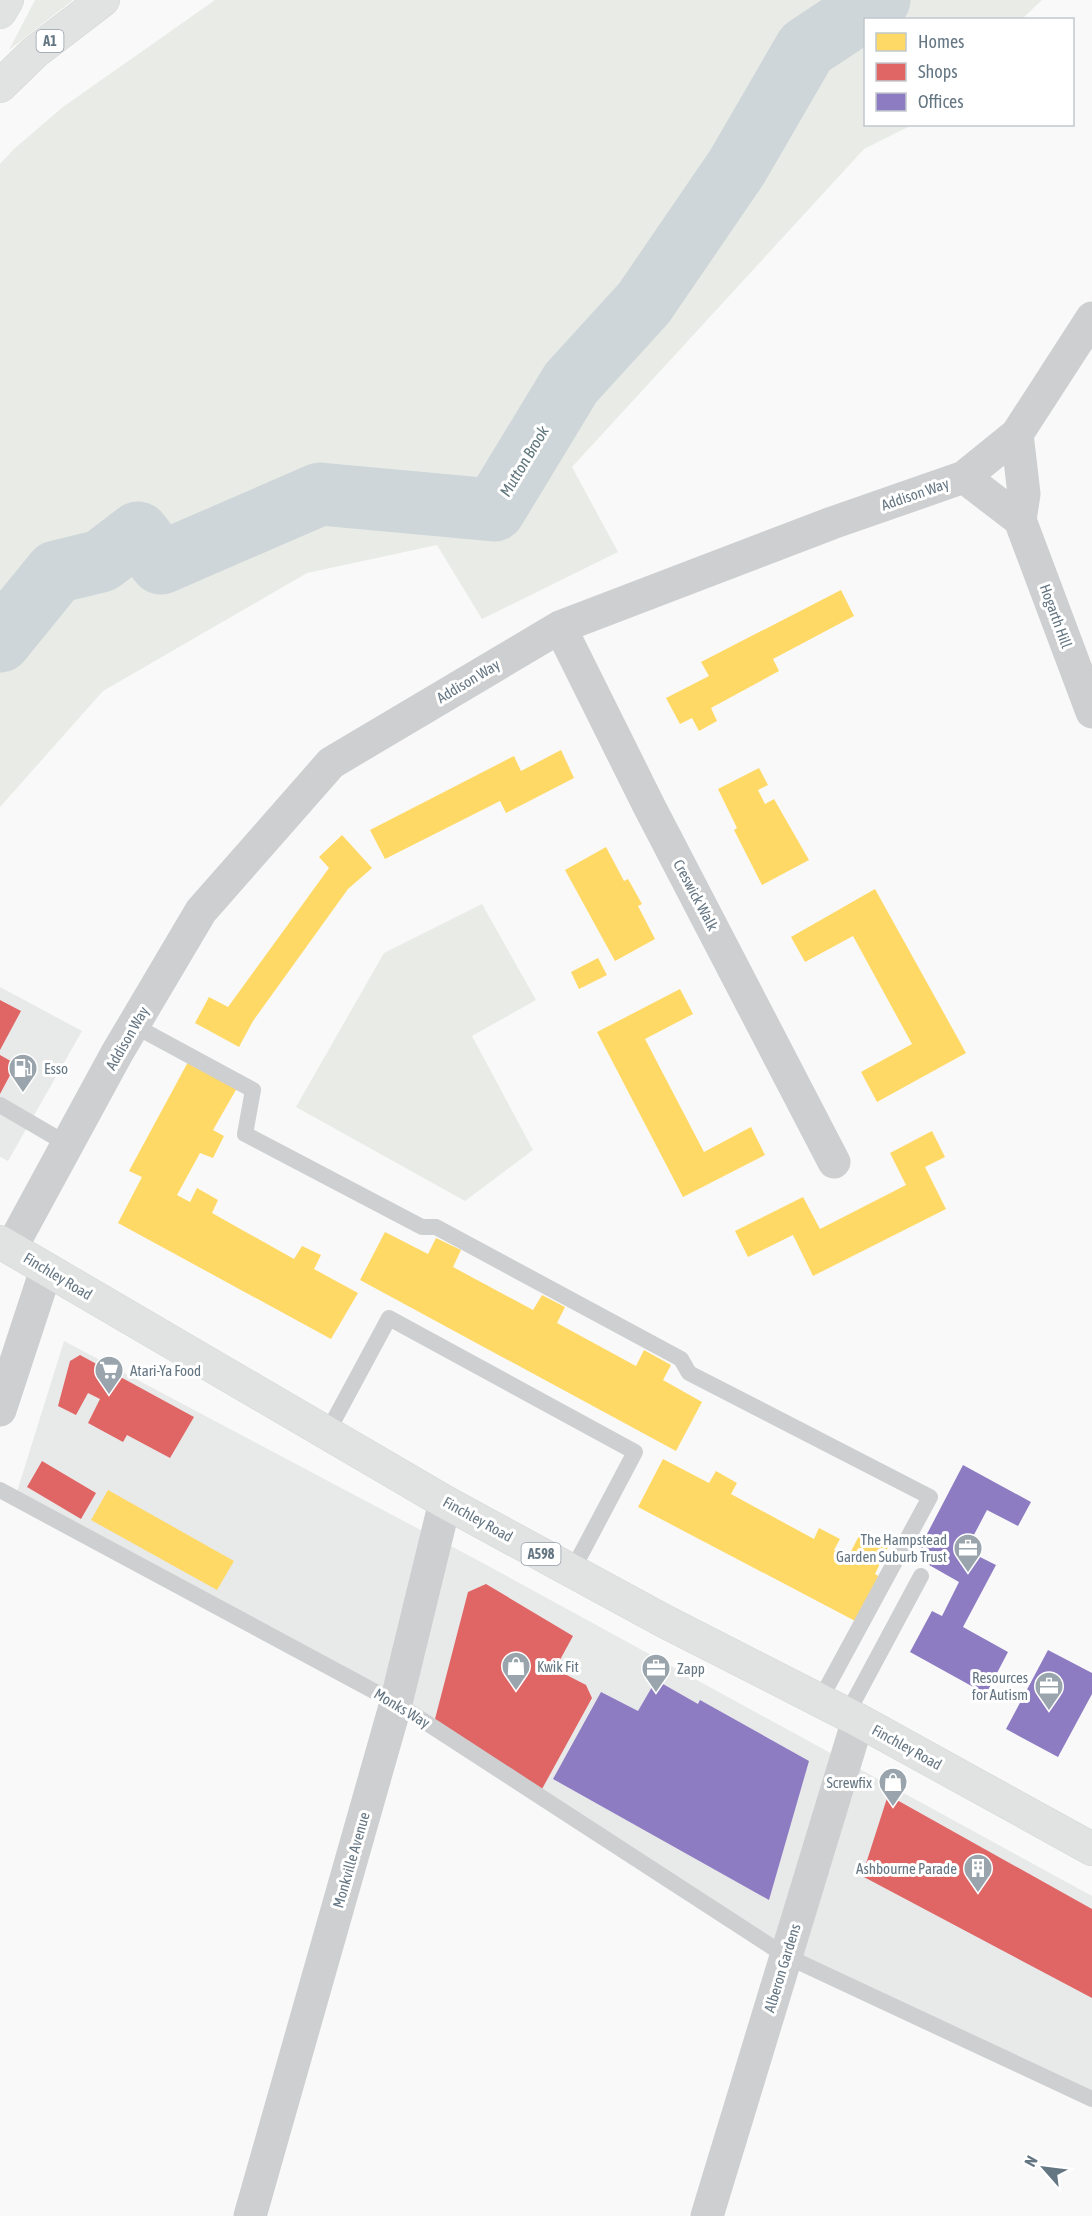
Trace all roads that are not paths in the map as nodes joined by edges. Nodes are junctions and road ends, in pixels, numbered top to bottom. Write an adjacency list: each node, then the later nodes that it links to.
1 (7, 0): 3 (main road)
2 (103, 0): 4 (main road, A1)
3 (0, 12)
4 (0, 86)
5 (1092, 318): 6 (street, Addison Way)
6 (1017, 434): 7 (street, Addison Way); 8 (street, Hogarth Hill)
7 (964, 477): 8 (street); 9 (street, Addison Way)
8 (1020, 520): 10 (street, Hogarth Hill)
9 (560, 627): 11 (street, Addison Way); 14 (street, Creswick Walk)
10 (1092, 712)
11 (134, 1025): 13 (street, Addison Way); 24 (lane)
12 (0, 1106): 13 (lane)
13 (67, 1144): 15 (street, Addison Way)
14 (834, 1162)
15 (5, 1245): 16 (main road, Finchley Road / A598)
16 (46, 1270): 17 (street); 18 (main road, Finchley Road / A598)
17 (0, 1410)
18 (327, 1433): 20 (main road, Finchley Road / A598); 21 (lane)
19 (0, 1490): 23 (lane, Monks Way)
20 (446, 1502): 21 (main road, Finchley Road / A598); 23 (street, Monkville Avenue)
21 (572, 1571): 24 (main road, Finchley Road / A598)
22 (921, 1576): 24 (lane)
23 (396, 1703): 26 (lane, Monks Way); 28 (street, Monkville Avenue)
24 (842, 1712): 25 (main road, Finchley Road / A598); 26 (street, Alberon Gardens)
25 (1090, 1845)
26 (786, 1956): 27 (lane, Monks Way); 29 (street, Alberon Gardens)
27 (1092, 2099)
28 (250, 2216)
29 (707, 2216)

